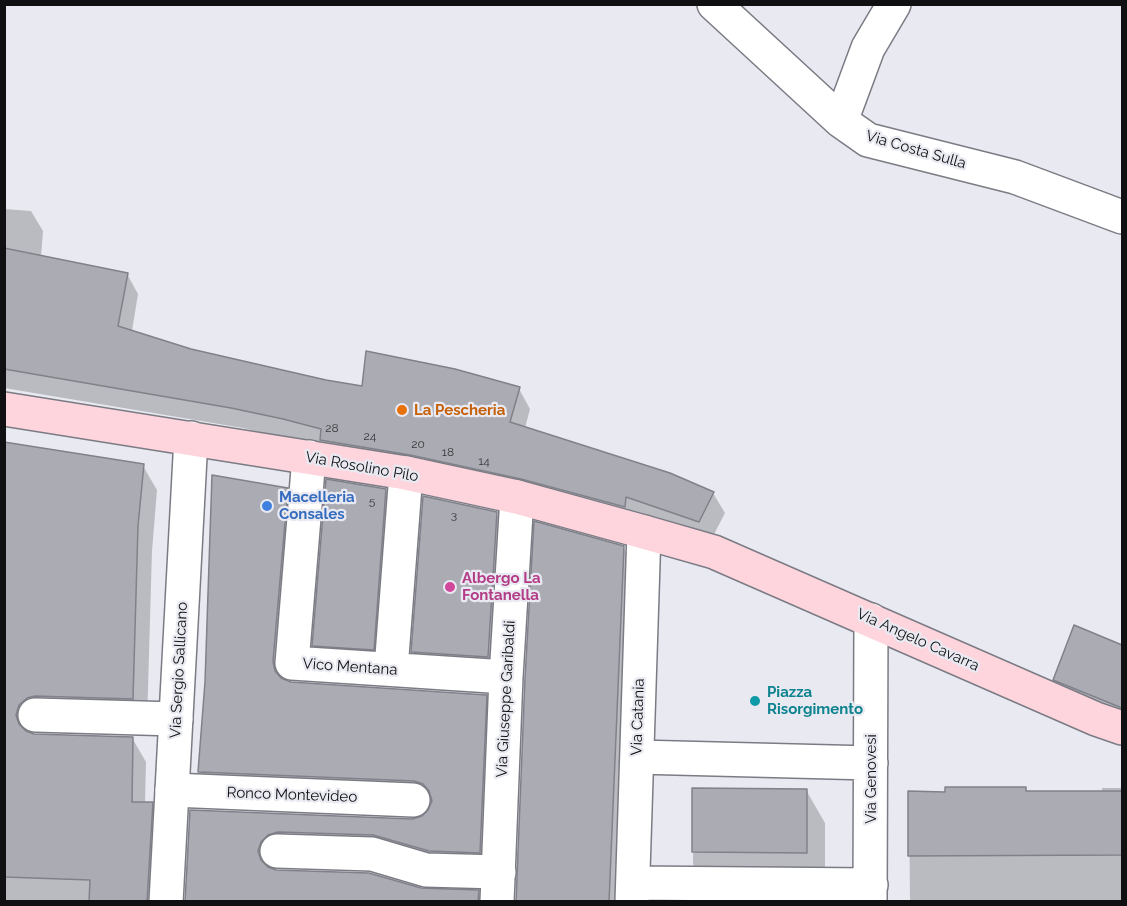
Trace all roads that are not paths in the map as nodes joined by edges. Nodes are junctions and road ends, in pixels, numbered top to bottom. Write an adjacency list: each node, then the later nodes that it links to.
1 (714, 4): 3 (street, Via Costa Sulla)
2 (894, 4): 3 (street)
3 (841, 121): 4 (street, Via Costa Sulla)
4 (1122, 218)
5 (4, 409): 6 (main road, Via Rosolino Pilo)
6 (191, 438): 7 (main road, Via Rosolino Pilo); 16 (street, Via Sergio Sallicano)
7 (309, 457): 8 (main road, Via Rosolino Pilo); 13 (street, Vico Mentana)
8 (406, 474): 9 (main road, Via Rosolino Pilo); 13 (street)
9 (517, 497): 10 (main road, Via Rosolino Pilo); 14 (street, Via Giuseppe Garibaldi)
10 (644, 532): 11 (main road, Via Rosolino Pilo); 18 (street, Via Catania)
11 (714, 552): 12 (main road, Via Angelo Cavarra)
12 (871, 620): 17 (main road, Via Angelo Cavarra); 19 (street, Via Genovesi)
13 (391, 669): 14 (street, Vico Mentana)
14 (506, 677): 23 (street, Via Giuseppe Garibaldi)
15 (35, 715): 16 (street)
16 (176, 719): 20 (street, Via Sergio Sallicano)
17 (1122, 728)
18 (637, 757): 19 (street); 24 (street, Via Catania)
19 (871, 763): 25 (street, Via Genovesi)
20 (172, 790): 21 (street, Ronco Montevideo); 26 (street, Via Sergio Sallicano)
21 (413, 800)
22 (277, 851): 23 (street)
23 (498, 887)
24 (632, 892): 25 (street)
25 (871, 893)
26 (166, 902)

